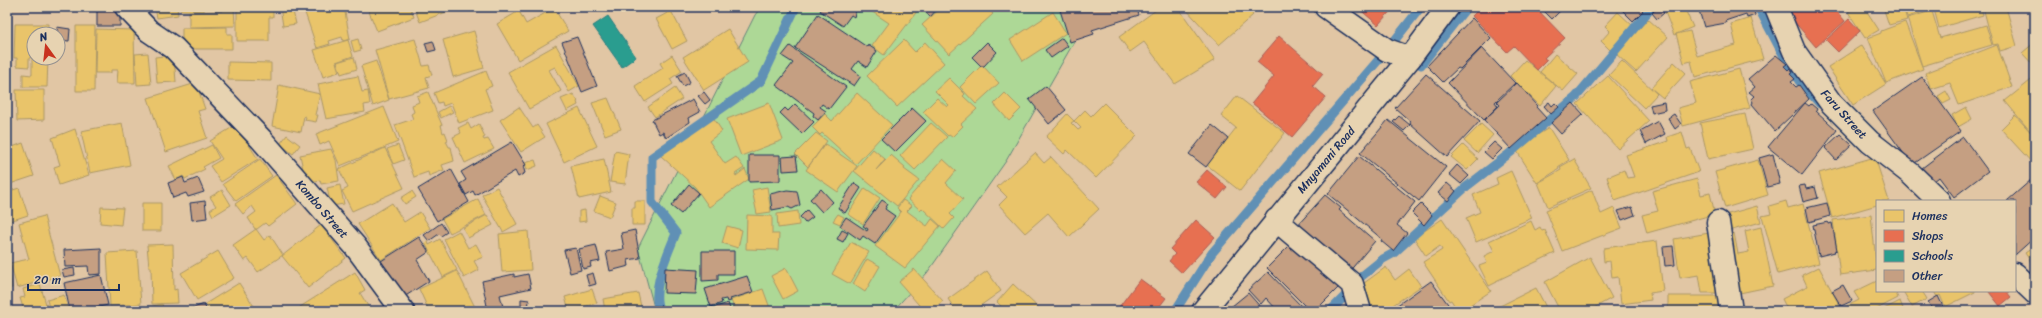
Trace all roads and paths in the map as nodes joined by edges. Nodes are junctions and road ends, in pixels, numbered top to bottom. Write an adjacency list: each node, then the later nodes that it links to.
1 (126, 7): 11 (street, Kombo Street)
2 (1326, 7): 5 (street)
3 (1448, 7): 5 (street, Mnyamani Road)
4 (1776, 7): 6 (street, Faru Street)
5 (1410, 58): 7 (street, Mnyamani Road)
6 (1938, 200)
7 (1276, 220): 12 (street, Mnyamani Road); 13 (street)
8 (1718, 222): 14 (street)
9 (2016, 275): 10 (street)
10 (2035, 293)
11 (403, 311)
12 (1203, 311)
13 (1360, 311)
14 (1731, 311)

